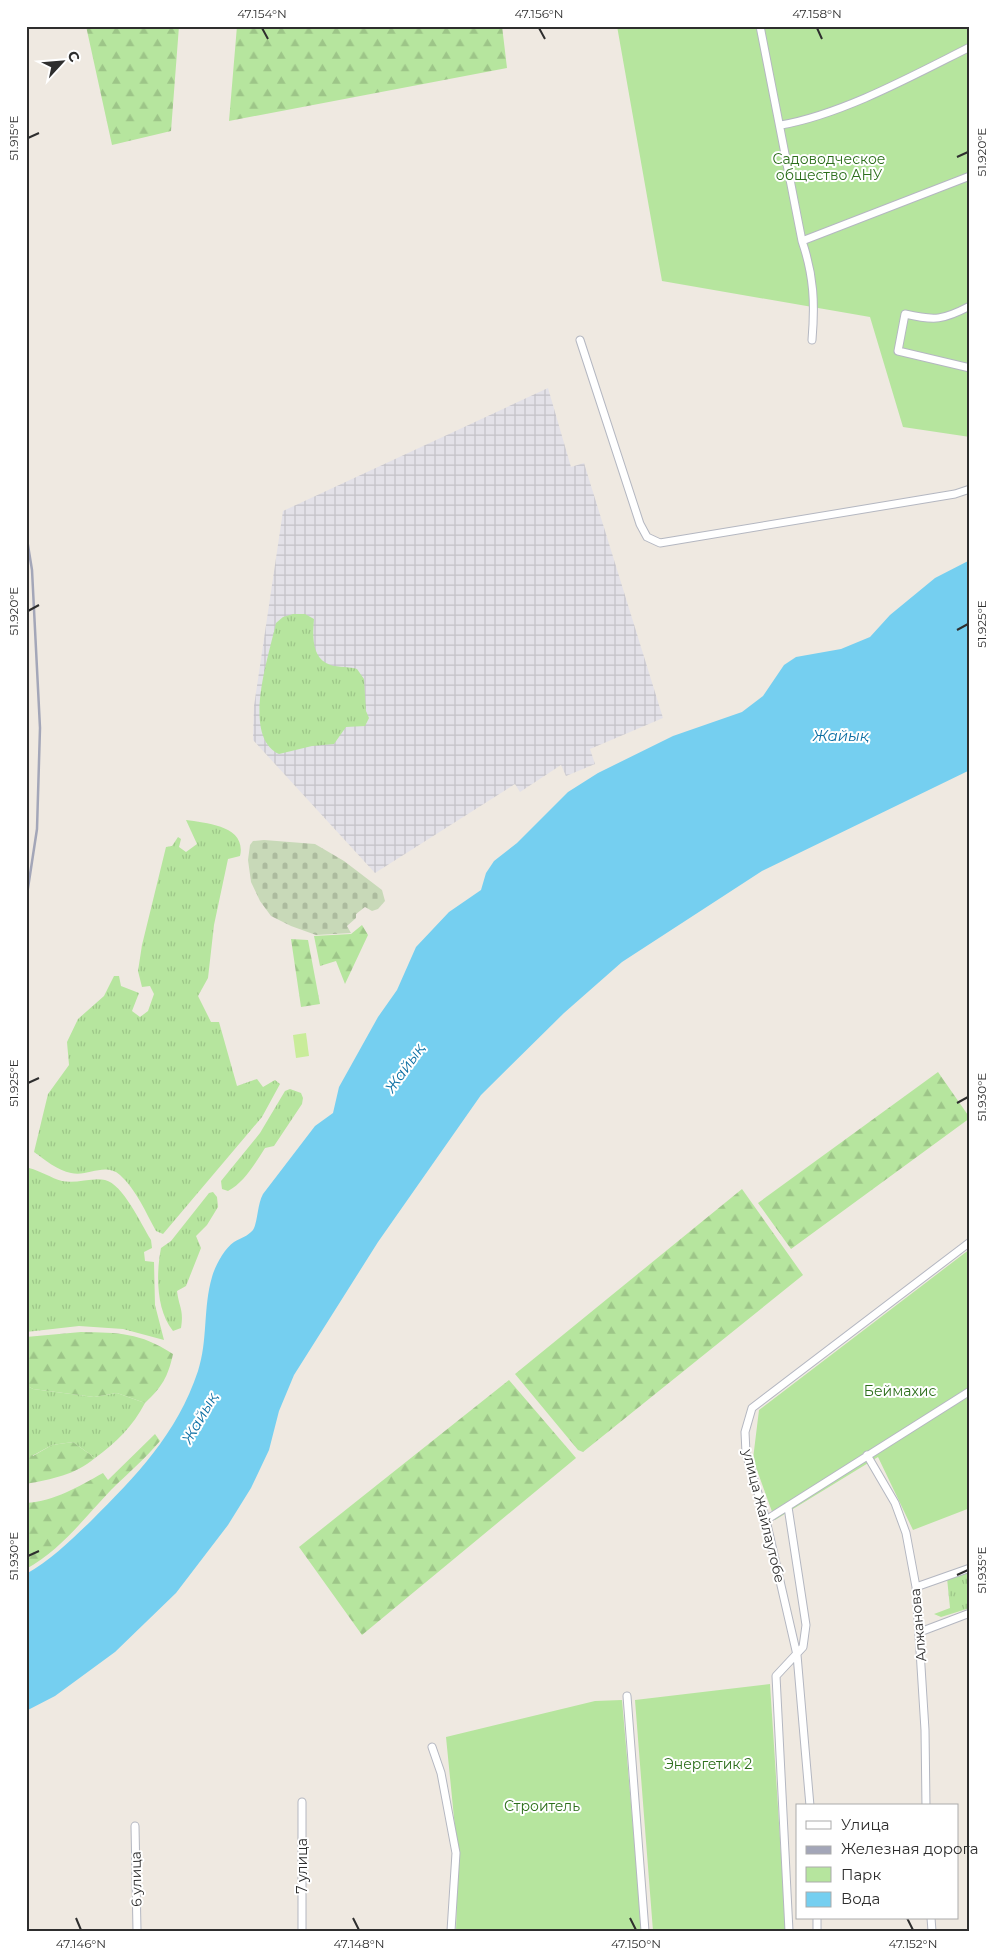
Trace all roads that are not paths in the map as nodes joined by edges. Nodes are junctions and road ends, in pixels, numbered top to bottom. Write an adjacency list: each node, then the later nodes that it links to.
1 (760, 26): 3 (street)
2 (970, 47): 3 (street)
3 (781, 125): 5 (street)
4 (970, 176): 5 (street)
5 (802, 241): 8 (street)
6 (970, 306): 9 (street)
7 (580, 340): 10 (street)
8 (812, 340)
9 (970, 368)
10 (970, 488)
11 (970, 1242): 15 (street, улица Жайлаутобе)
12 (970, 1391): 13 (street)
13 (867, 1455): 14 (street); 17 (street, Алжанова)
14 (788, 1507): 15 (street); 20 (street)
15 (766, 1520): 20 (street, улица Жайлаутобе)
16 (970, 1568): 17 (street)
17 (916, 1587): 19 (street, Алжанова)
18 (970, 1613): 19 (street)
19 (920, 1632): 25 (street, Алжанова)
20 (797, 1655): 24 (street, улица Жайлаутобе); 31 (street)
21 (627, 1696): 30 (street)
22 (432, 1747): 29 (street)
23 (302, 1802): 28 (street, 7 улица)
24 (810, 1804)
25 (926, 1804)
26 (135, 1826): 27 (street, 6 улица)
27 (137, 1931)
28 (302, 1931)
29 (451, 1931)
30 (645, 1931)
31 (789, 1931)

